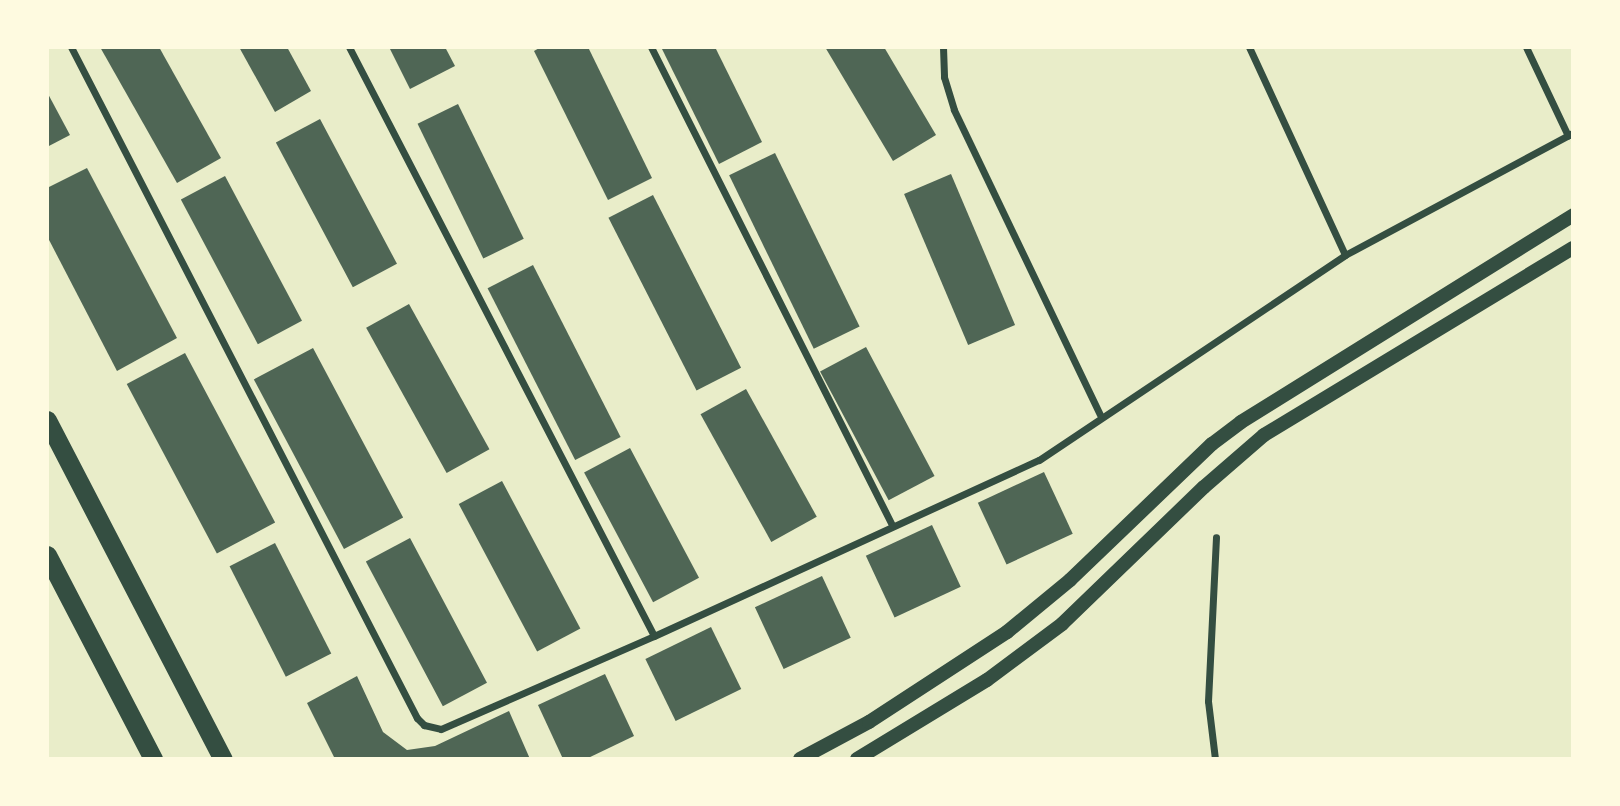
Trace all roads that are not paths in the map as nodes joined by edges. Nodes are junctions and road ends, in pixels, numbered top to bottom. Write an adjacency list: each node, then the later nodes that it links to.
1 (71, 47): 16 (street)
2 (349, 47): 16 (street)
3 (651, 47): 13 (street)
4 (943, 47): 11 (street)
5 (1249, 47): 10 (street)
6 (1526, 47): 7 (street)
7 (1570, 134): 10 (street)
8 (1573, 215): 19 (main road)
9 (1573, 248): 20 (main road)
10 (1345, 254): 11 (street)
11 (1100, 415): 13 (street)
12 (47, 420): 18 (highway)
13 (891, 526): 16 (street)
14 (1216, 537): 21 (street)
15 (47, 555): 17 (highway)
16 (654, 636)
17 (153, 759)
18 (223, 759)
19 (800, 759)
20 (857, 759)
21 (1214, 759)

